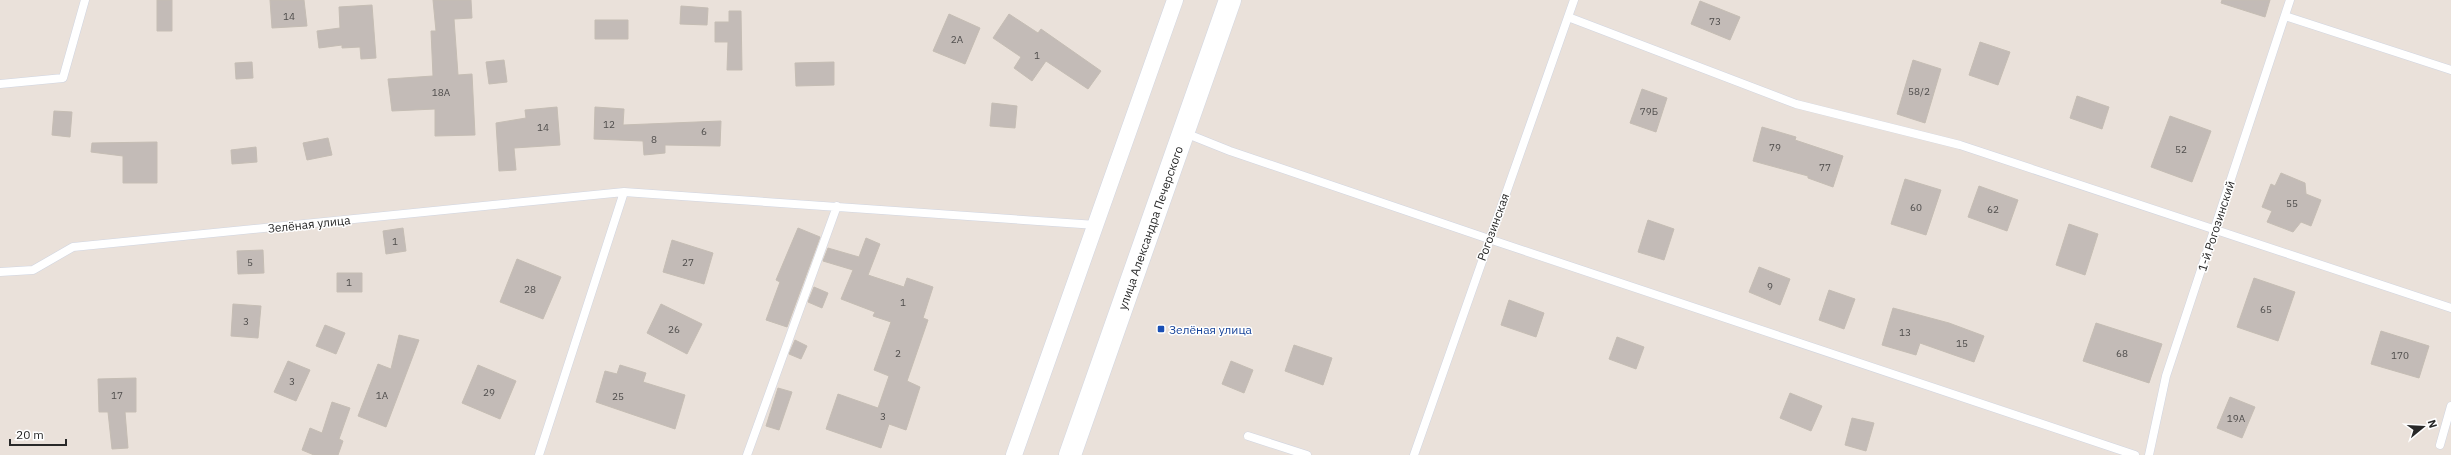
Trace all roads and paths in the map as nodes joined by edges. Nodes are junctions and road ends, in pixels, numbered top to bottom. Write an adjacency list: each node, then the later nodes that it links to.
1 (86, 0): 9 (lane)
2 (1175, 0): 13 (street)
3 (1230, 0): 10 (main road, улица Александра Печерского)
4 (1574, 0): 7 (lane, Рогозинская)
5 (2290, 0): 6 (lane, 1-й Рогозинский)
6 (2285, 16): 8 (lane); 14 (lane, 1-й Рогозинский)
7 (1568, 17): 14 (lane); 15 (lane, Рогозинская)
8 (2451, 70)
9 (0, 84)
10 (1184, 133): 15 (lane); 24 (main road, улица Александра Печерского)
11 (624, 192): 12 (lane, Зелёная улица); 16 (lane, Зелёная улица); 21 (lane)
12 (837, 206): 13 (lane, Зелёная улица); 22 (lane)
13 (1096, 225): 23 (street)
14 (2214, 230): 17 (lane); 28 (lane, 1-й Рогозинский)
15 (1488, 239): 26 (lane, Рогозинская); 27 (lane)
16 (0, 272)
17 (2451, 308)
18 (2451, 406): 20 (lane)
19 (1248, 436): 25 (lane)
20 (2440, 445)
21 (539, 455)
22 (747, 455)
23 (1014, 455)
24 (1070, 455)
25 (1307, 455)
26 (1414, 455)
27 (2135, 455)
28 (2149, 455)

